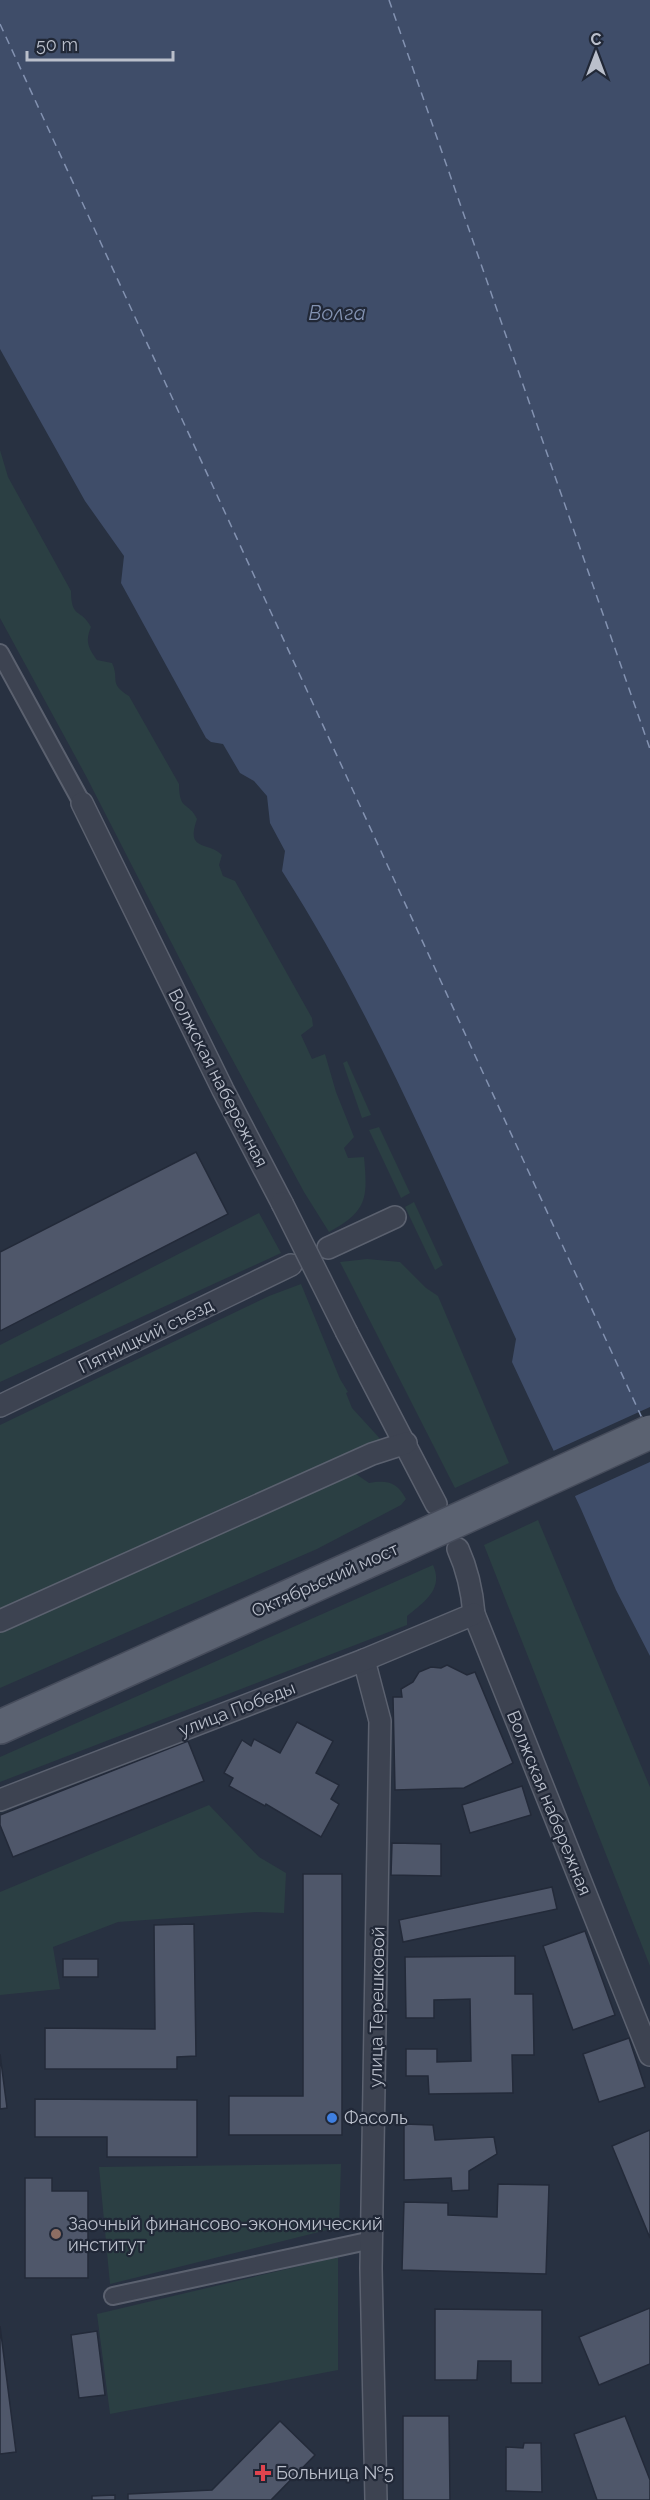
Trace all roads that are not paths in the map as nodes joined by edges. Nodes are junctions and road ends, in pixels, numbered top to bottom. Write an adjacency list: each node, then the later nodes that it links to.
1 (0, 653): 2 (street, Волжская набережная)
2 (82, 803): 8 (street, Волжская набережная, bridge)
3 (395, 1217): 4 (street)
4 (328, 1248)
5 (291, 1265): 6 (street, Пятницкий съезд)
6 (0, 1406)
7 (650, 1432): 14 (main road, Октябрьский мост, bridge)
8 (406, 1443): 9 (street, Волжская набережная); 12 (street)
9 (436, 1504)
10 (458, 1549): 11 (street, Волжская набережная)
11 (474, 1614): 13 (street, улица Победы); 16 (street, Волжская набережная)
12 (0, 1621)
13 (364, 1660): 15 (street, улица Победы); 17 (street, улица Терешковой)
14 (0, 1727)
15 (0, 1800)
16 (650, 2055)
17 (372, 2240): 18 (street); 19 (street, улица Терешковой)
18 (113, 2296)
19 (376, 2500)

